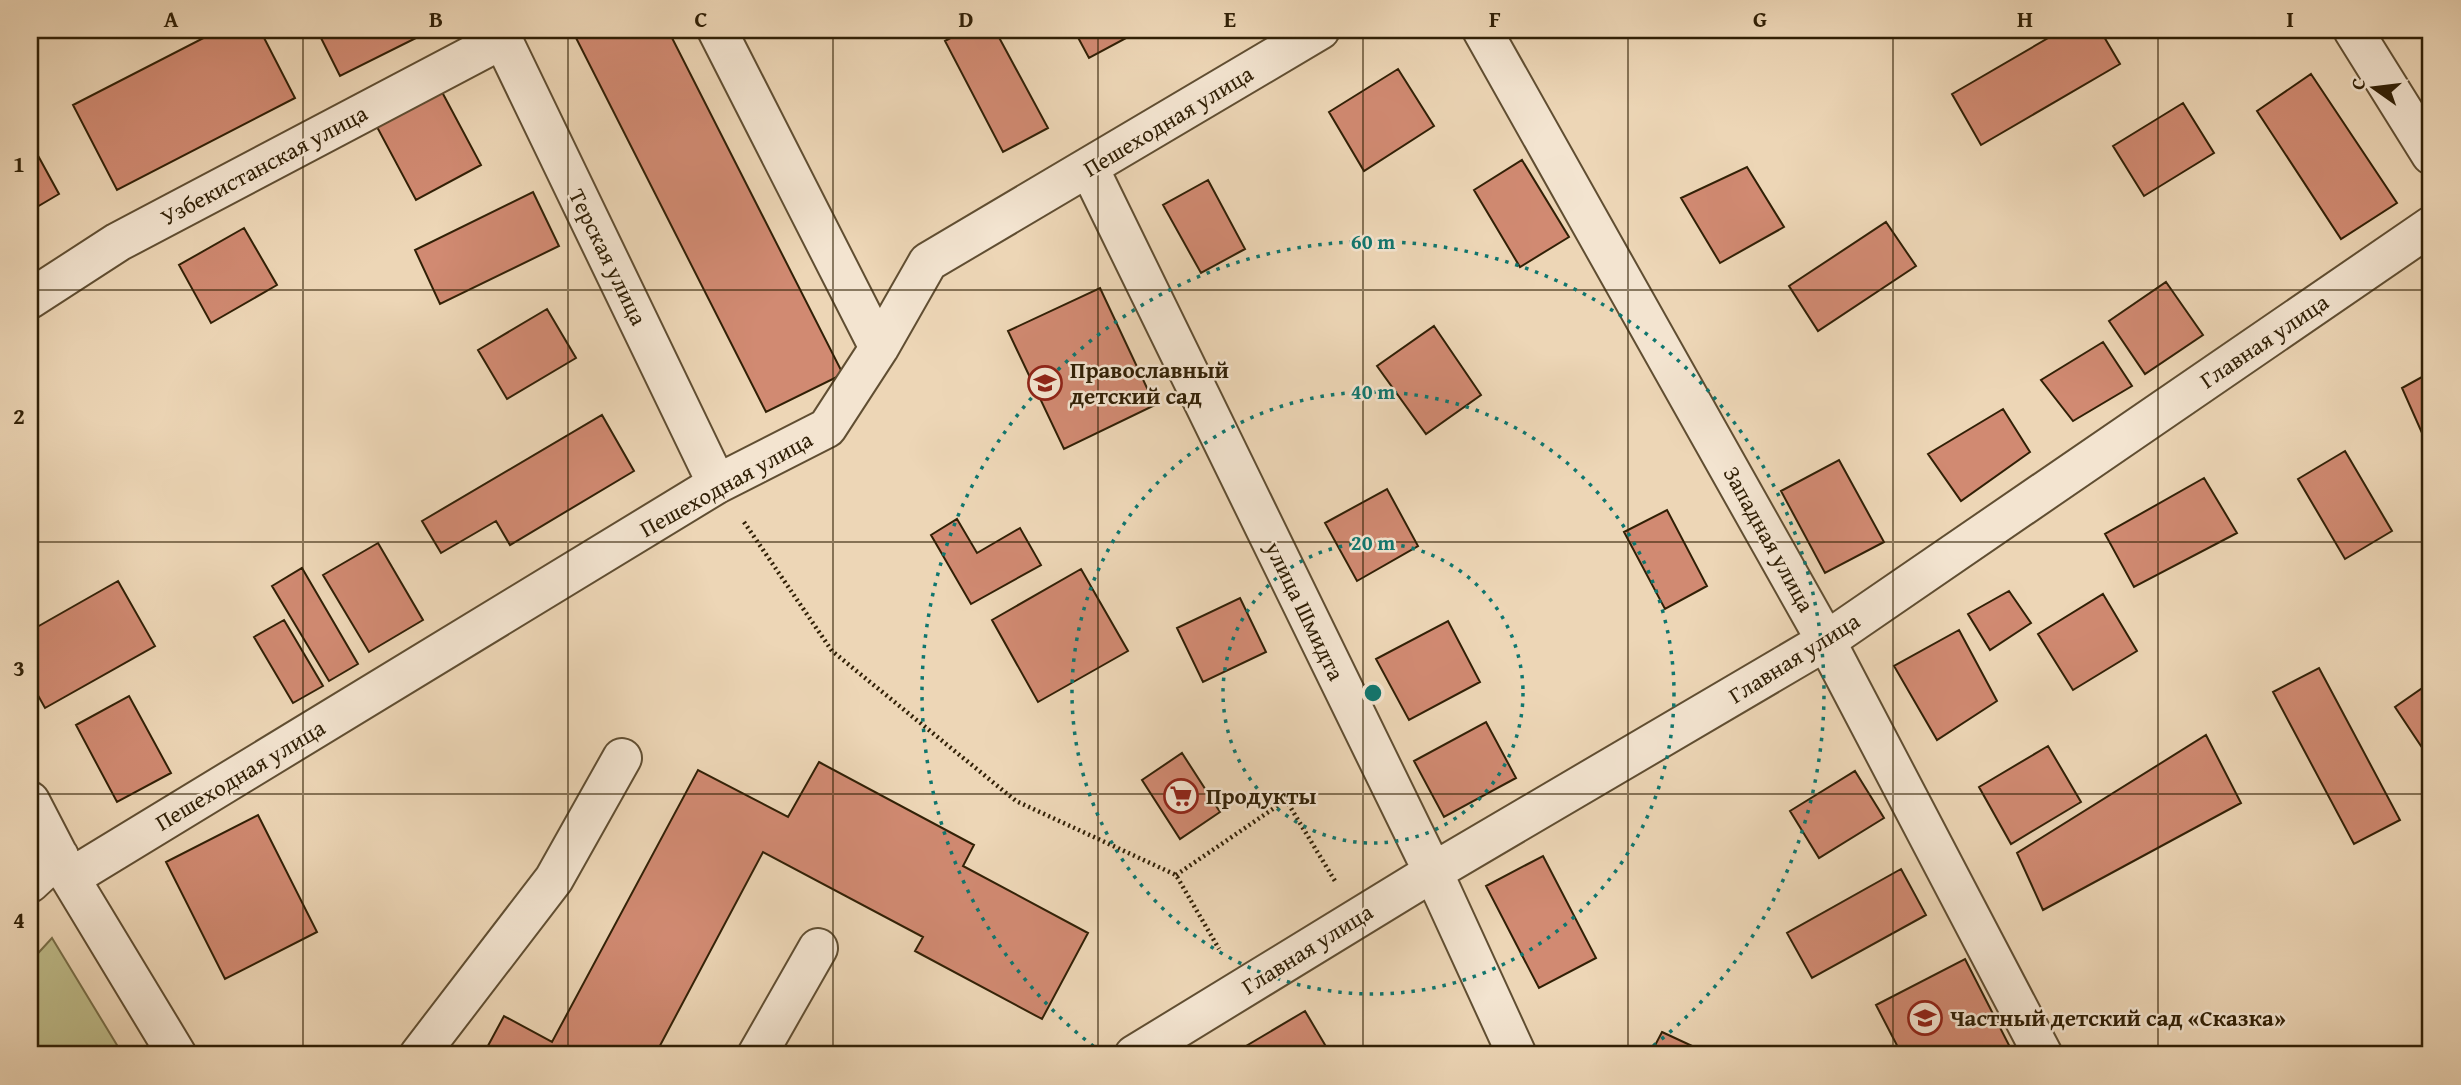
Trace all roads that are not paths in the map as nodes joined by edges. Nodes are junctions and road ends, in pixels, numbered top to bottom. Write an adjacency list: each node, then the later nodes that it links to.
1 (717, 30): 10 (street)
2 (1320, 30): 7 (street, Пешеходная улица)
3 (1482, 30): 12 (street, Западная улица)
4 (2353, 30): 6 (street)
5 (501, 35): 9 (street, Узбекистанская улица); 11 (street, Терская улица)
6 (2431, 155)
7 (1089, 168): 10 (street, Пешеходная улица); 16 (street, улица Шмидта)
8 (2431, 226): 12 (street, Главная улица)
9 (30, 299)
10 (878, 348): 11 (street, Пешеходная улица)
11 (717, 484): 15 (street, Пешеходная улица)
12 (1826, 641): 16 (street, Главная улица); 24 (street, Западная улица)
13 (622, 758): 20 (street)
14 (30, 801): 15 (street)
15 (65, 867): 17 (street, Пешеходная улица); 19 (street)
16 (1433, 872): 22 (street, Главная улица); 23 (street, улица Шмидта)
17 (30, 883)
18 (818, 948): 21 (street)
19 (177, 1055)
20 (419, 1055)
21 (757, 1055)
22 (1134, 1055)
23 (1517, 1055)
24 (2043, 1055)

